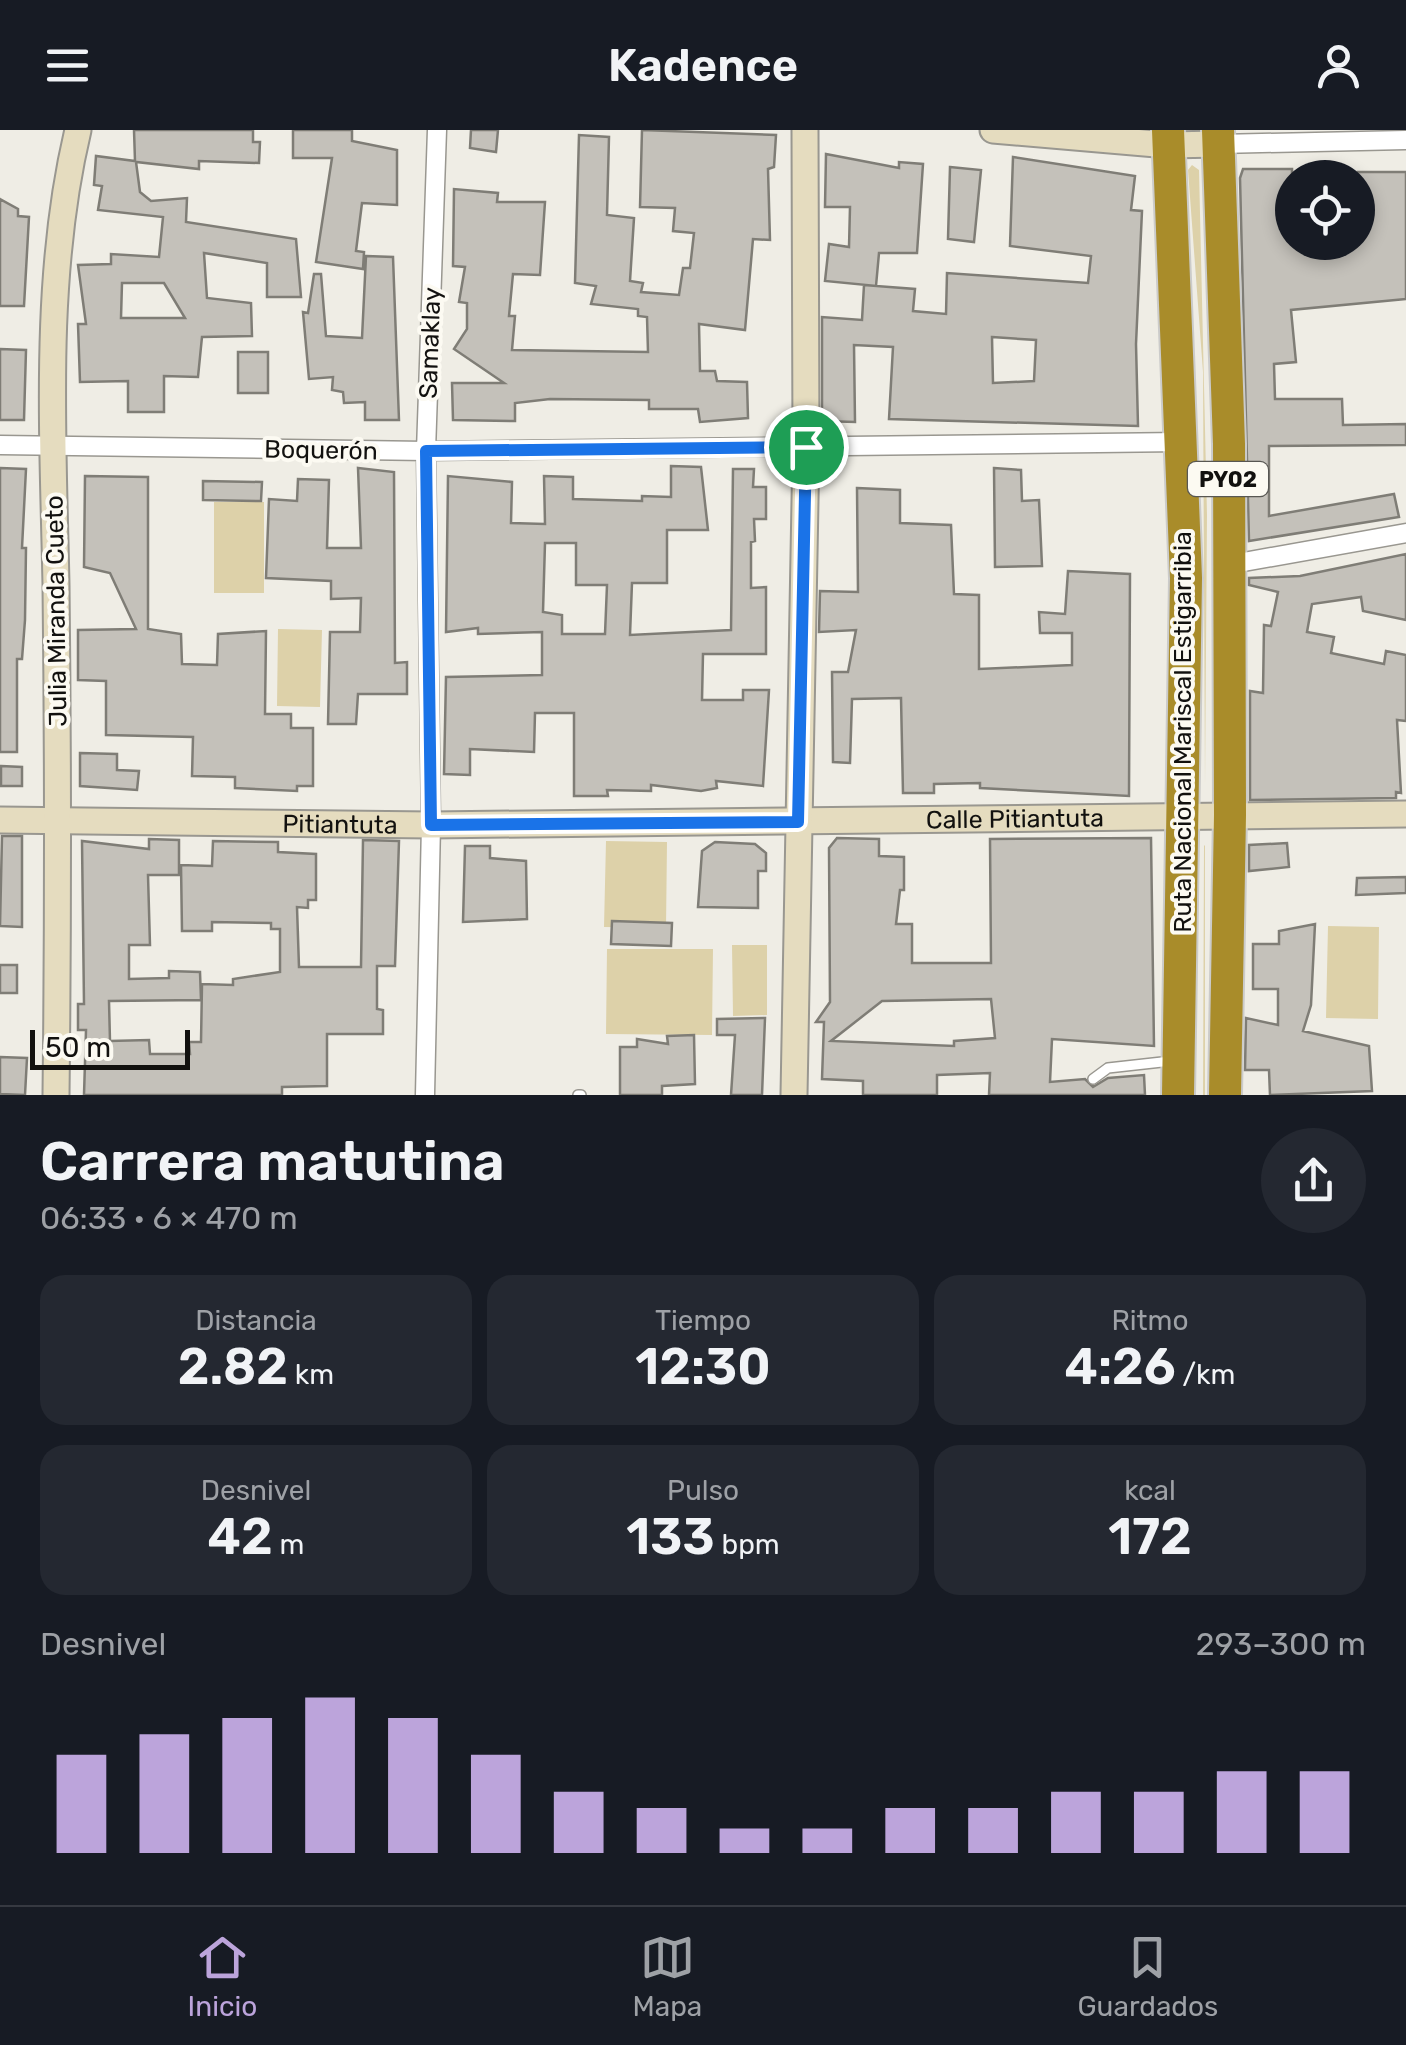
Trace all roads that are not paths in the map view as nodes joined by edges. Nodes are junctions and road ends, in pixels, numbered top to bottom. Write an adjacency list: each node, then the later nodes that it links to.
1 (78, 130): 10 (street, Julia Miranda Cueto)
2 (437, 130): 12 (street, Samaklay)
3 (805, 130): 11 (street)
4 (994, 130): 6 (street)
5 (1218, 137): 6 (street); 7 (street); 14 (highway, Ruta Nacional Mariscal Estigarribia / PY02)
6 (1168, 138): 8 (highway, Ruta Nacional Mariscal Estigarribia / PY02)
7 (1406, 140)
8 (1181, 442): 11 (street, Boquerón); 15 (highway, Ruta Nacional Mariscal Estigarribia / PY02)
9 (0, 445): 10 (street, Boquerón)
10 (54, 446): 12 (street, Boquerón); 19 (street, Julia Miranda Cueto)
11 (806, 447): 12 (street, Boquerón); 20 (street)
12 (426, 451): 21 (street, Samaklay)
13 (1406, 533): 14 (street)
14 (1227, 565): 17 (highway, Ruta Nacional Mariscal Estigarribia / PY02)
15 (1184, 814): 17 (street, Calle Pitiantuta); 20 (street, Calle Pitiantuta); 22 (highway, Ruta Nacional Mariscal Estigarribia / PY02)
16 (1406, 814): 17 (street, Calle Pitiantuta)
17 (1230, 815): 30 (highway, Ruta Nacional Mariscal Estigarribia / PY02)
18 (0, 820): 19 (street, Pitiantuta)
19 (59, 820): 21 (street, Pitiantuta); 26 (street, Julia Miranda Cueto)
20 (798, 822): 21 (street, Pitiantuta); 28 (street)
21 (431, 825): 27 (street, Samaklay)
22 (1178, 1061): 23 (lane); 29 (highway, Ruta Nacional Mariscal Estigarribia / PY02)
23 (1130, 1063): 24 (lane); 25 (lane)
24 (1121, 1078)
25 (1094, 1079)
26 (56, 1095)
27 (425, 1095)
28 (794, 1095)
29 (1178, 1095)
30 (1224, 1095)

